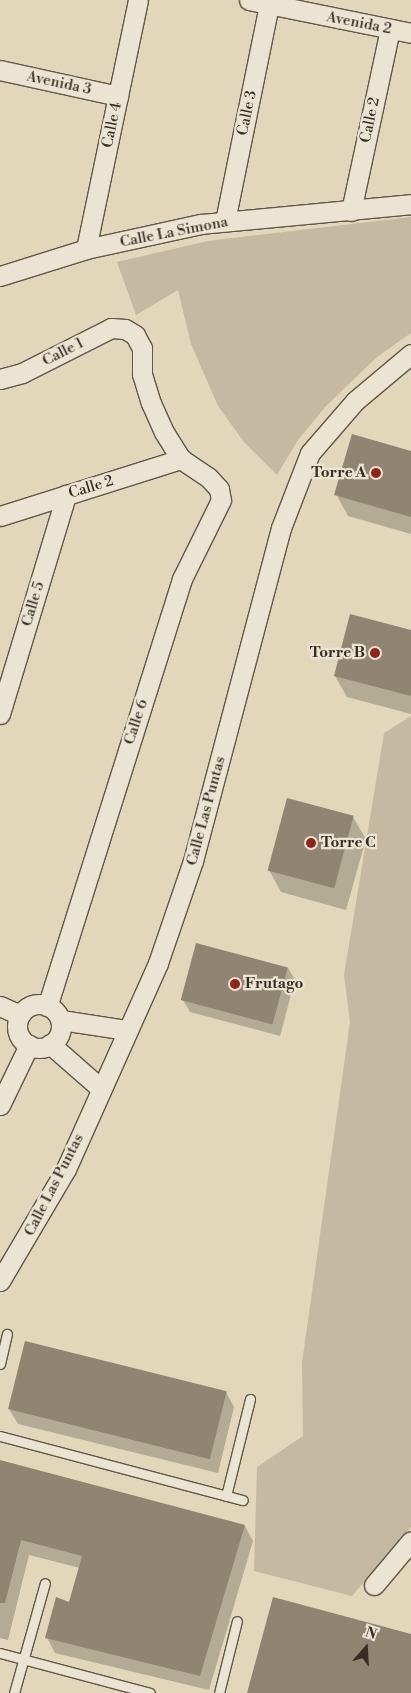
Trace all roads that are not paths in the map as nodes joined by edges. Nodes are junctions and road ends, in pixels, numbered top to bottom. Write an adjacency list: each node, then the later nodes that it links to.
1 (138, 0): 7 (street, Calle 4)
2 (249, 0): 3 (street, Avenida 2)
3 (269, 4): 4 (street, Avenida 2); 10 (street, Calle 3)
4 (390, 28): 5 (street, Avenida 2); 9 (street, Calle 2)
5 (411, 33)
6 (0, 70): 7 (street, Avenida 3)
7 (118, 96): 11 (street, Calle 4)
8 (411, 204): 9 (street, Calle La Simona)
9 (351, 211): 10 (street, Calle La Simona)
10 (225, 221): 11 (street, Calle La Simona)
11 (86, 249): 12 (street, Calle La Simona)
12 (0, 276)
13 (411, 354): 23 (street, Calle Las Puntas)
14 (0, 379): 15 (street, Calle 1)
15 (181, 460): 16 (street, Calle 2); 20 (street, Calle 6)
16 (66, 495): 17 (street, Calle 2); 18 (street, Calle 5)
17 (0, 516)
18 (0, 714)
19 (0, 1006): 21 (street)
20 (47, 1006): 21 (street); 22 (street)
21 (20, 1015): 25 (street)
22 (60, 1020): 23 (street); 24 (street)
23 (127, 1030): 26 (street, Calle Las Puntas)
24 (50, 1044): 25 (street); 26 (street)
25 (30, 1045): 27 (street)
26 (100, 1088): 28 (street, Calle Las Puntas)
27 (0, 1106)
28 (0, 1281)
29 (7, 1334): 30 (lane)
30 (0, 1364)
31 (250, 1399): 33 (lane)
32 (0, 1436): 33 (lane)
33 (226, 1496): 34 (lane)
34 (242, 1500)
35 (411, 1541): 37 (street)
36 (45, 1583): 40 (lane)
37 (374, 1585)
38 (237, 1621): 43 (lane)
39 (0, 1653): 40 (lane)
40 (24, 1660): 41 (lane); 42 (lane)
41 (14, 1693)
42 (150, 1693)
43 (219, 1693)

